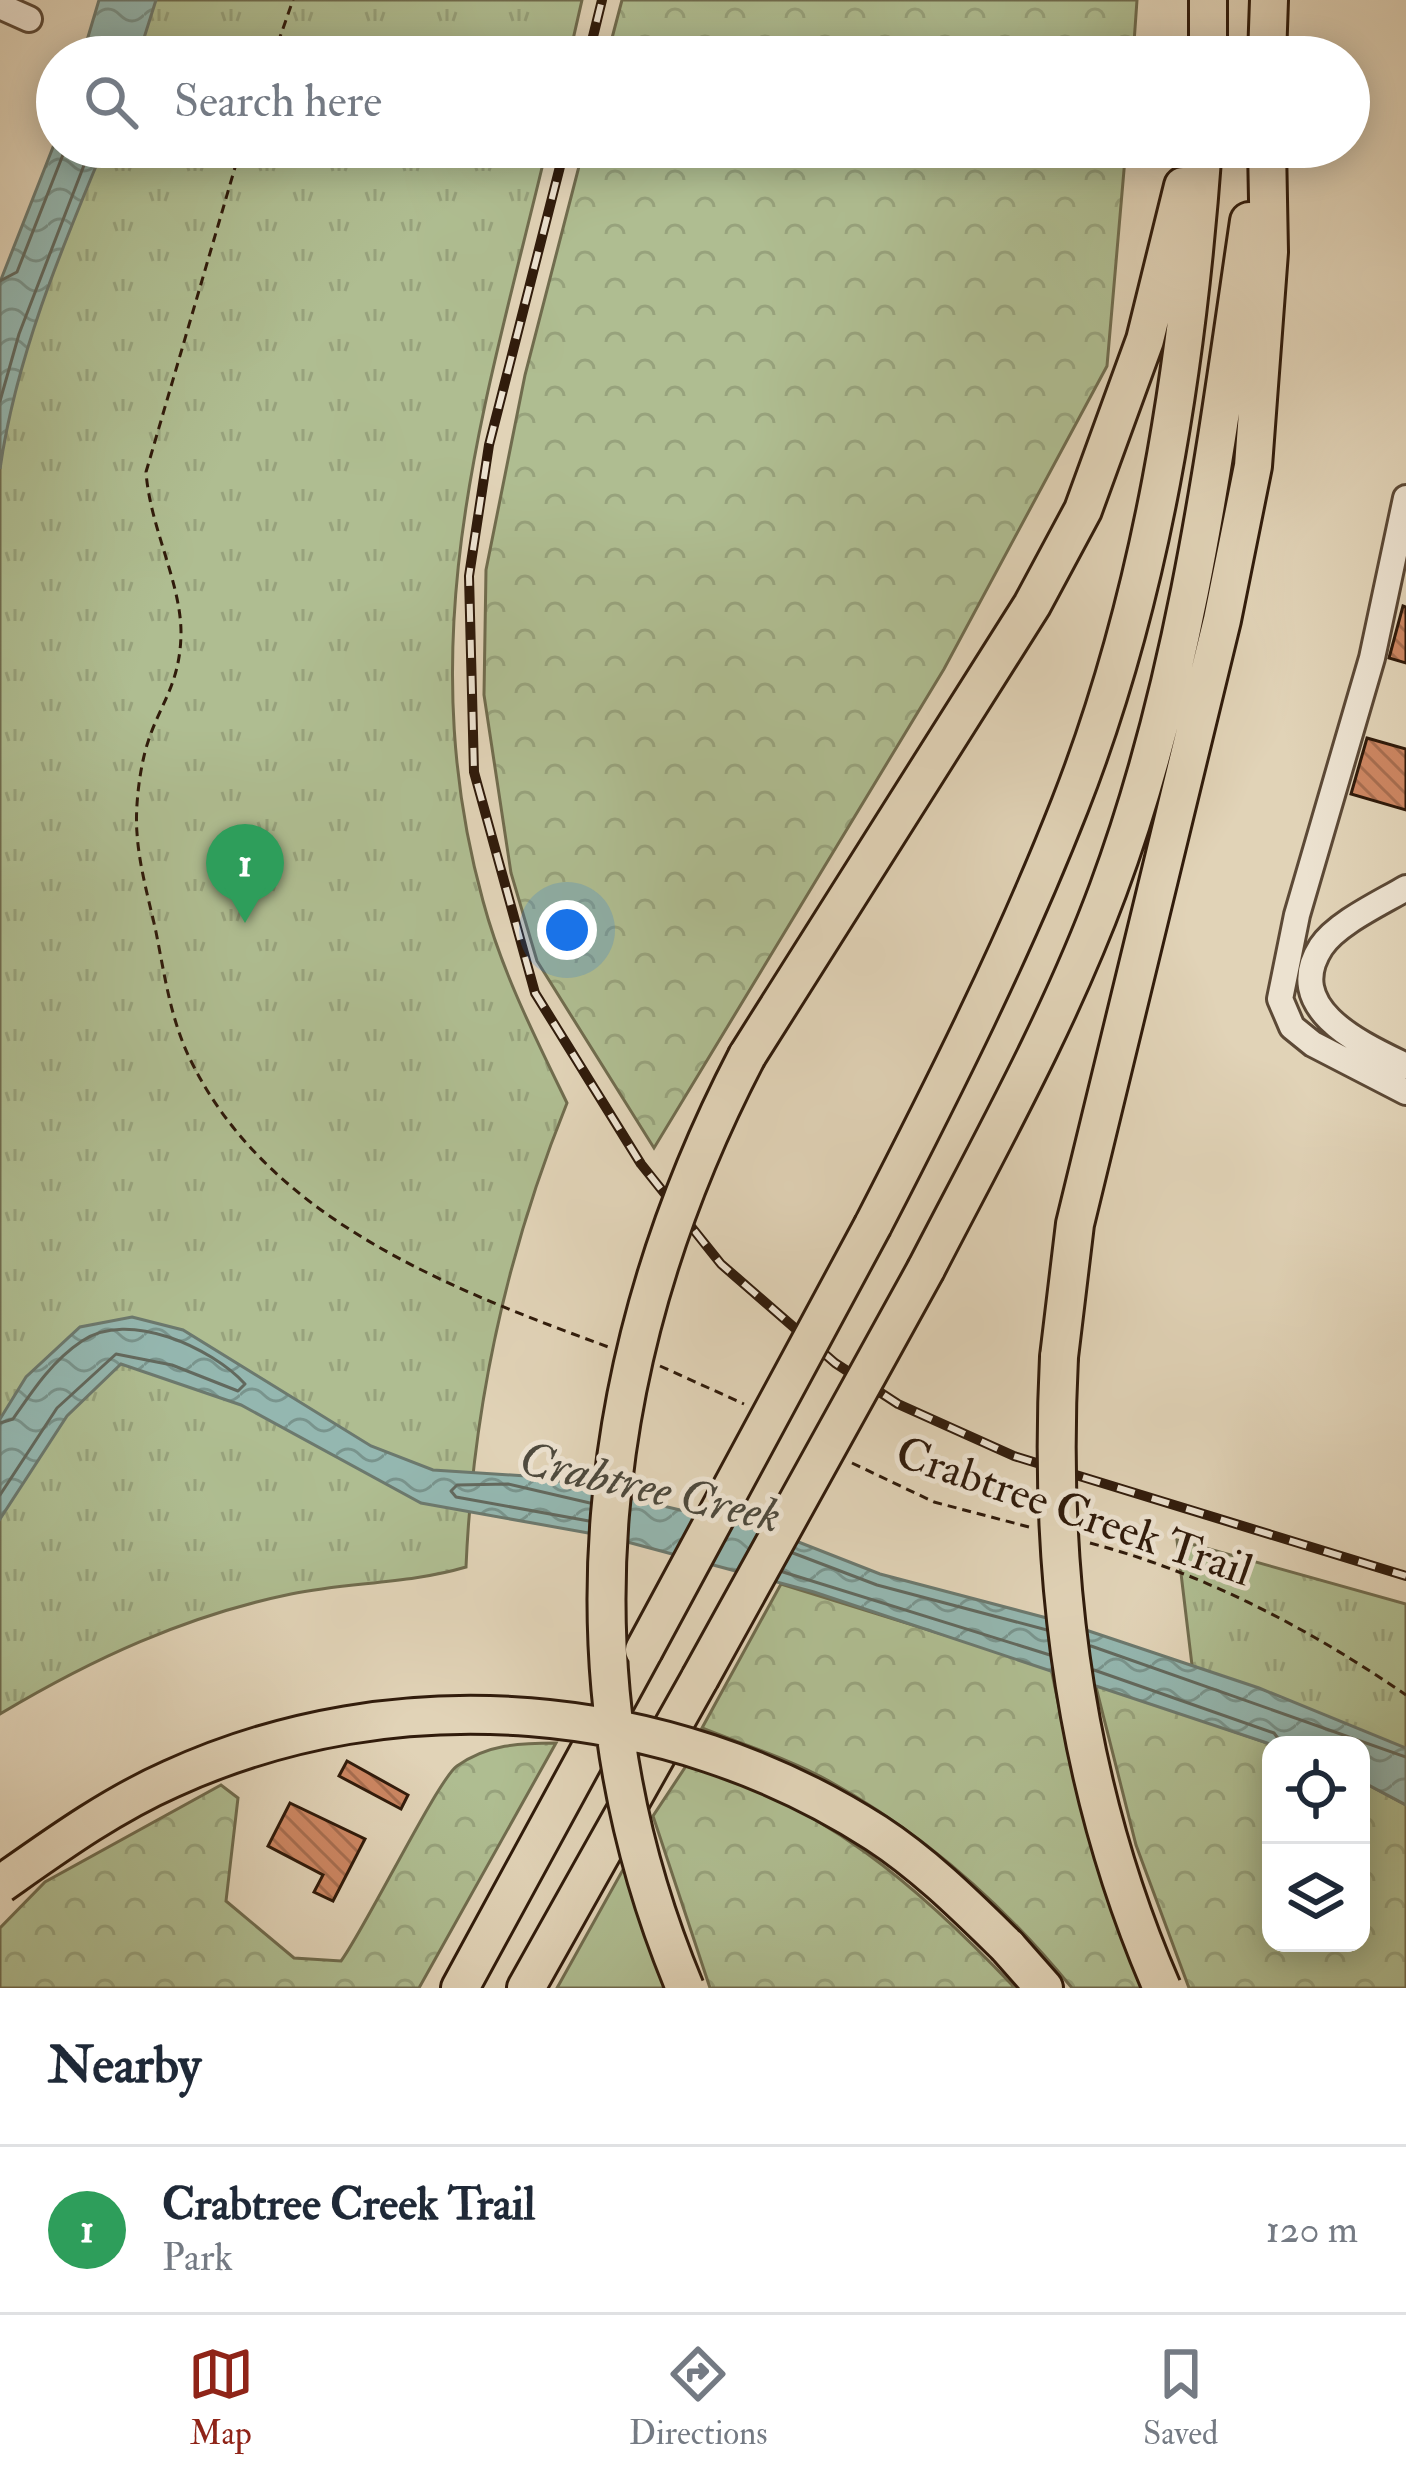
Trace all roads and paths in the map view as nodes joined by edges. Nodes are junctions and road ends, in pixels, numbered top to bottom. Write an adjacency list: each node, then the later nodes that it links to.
1 (293, 0): 6 (path)
2 (1208, 0): 7 (highway)
3 (1269, 0): 8 (highway)
4 (0, 6): 5 (street)
5 (29, 19)
6 (280, 36)
7 (1208, 36)
8 (1268, 36)
9 (235, 168): 18 (path)
10 (1187, 168): 28 (highway, bridge)
11 (1202, 168): 26 (highway, bridge)
12 (1260, 168): 27 (highway, bridge)
13 (1264, 168): 30 (highway, bridge)
14 (1405, 505): 17 (street)
15 (1406, 887): 16 (street)
16 (1406, 1066)
17 (1406, 1091)
18 (629, 1355)
19 (649, 1362): 20 (path)
20 (746, 1405)
21 (843, 1458): 22 (path, Crabtree Creek Trail)
22 (1049, 1533)
23 (1072, 1539): 24 (path, Crabtree Creek Trail)
24 (1406, 1695)
25 (0, 1885): 29 (highway, bridge)
26 (460, 1988)
27 (526, 1988)
28 (685, 1988)
29 (1044, 1988)
30 (1162, 1988)

